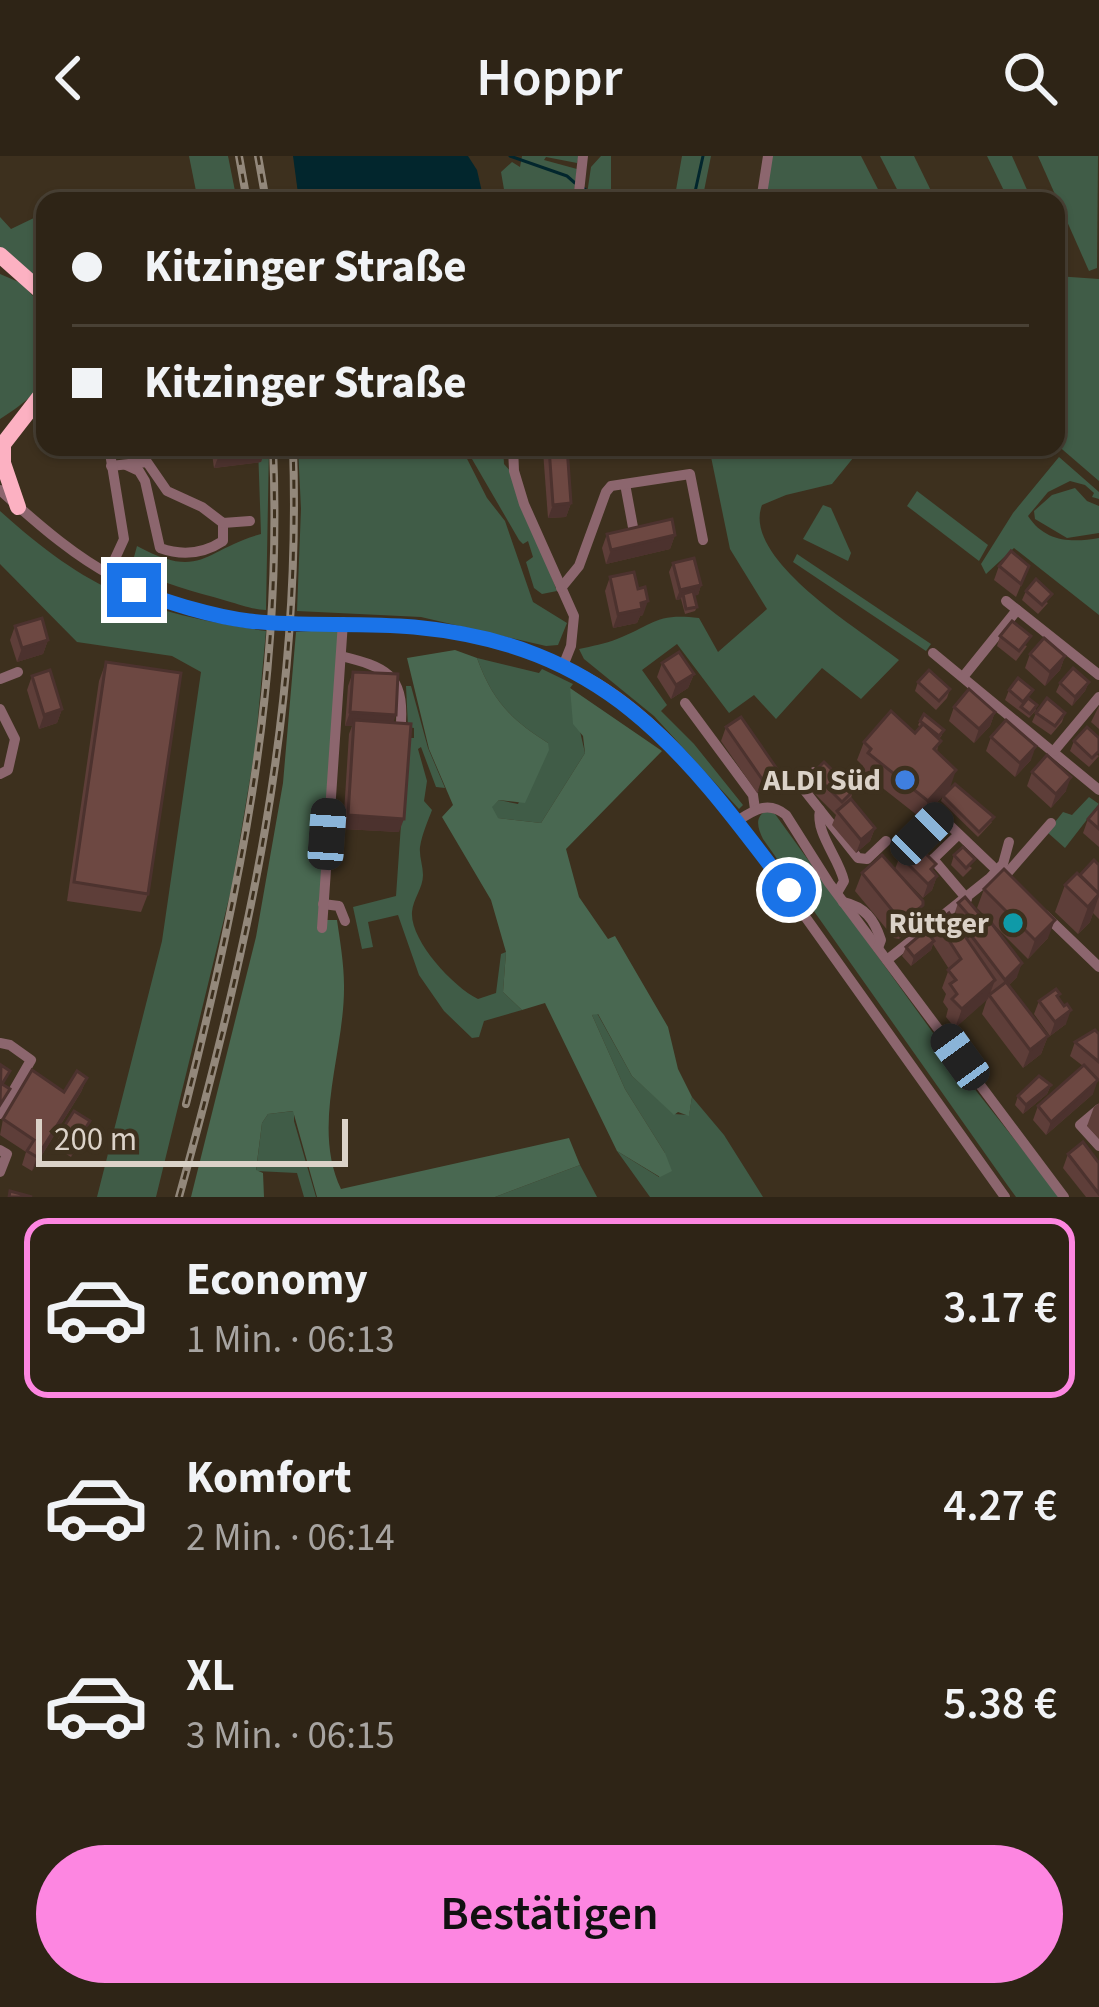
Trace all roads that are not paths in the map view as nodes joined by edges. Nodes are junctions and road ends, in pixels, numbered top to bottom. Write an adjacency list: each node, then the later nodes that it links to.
1 (597, 156): 3 (street)
2 (768, 156): 4 (street)
3 (583, 166)
4 (762, 192)
5 (0, 255): 7 (highway)
6 (0, 270): 7 (highway)
7 (28, 278): 8 (highway)
8 (36, 286)
9 (36, 400): 10 (highway)
10 (1, 434): 17 (highway)
11 (110, 456): 14 (street)
12 (513, 456): 23 (street)
13 (126, 464): 14 (street); 19 (street); 19 (street)
14 (111, 466): 22 (street)
15 (625, 484): 20 (street); 21 (street); 23 (street)
16 (0, 490): 17 (street)
17 (18, 507): 22 (street)
18 (250, 521): 19 (street)
19 (223, 524)
20 (634, 538)
21 (703, 540)
22 (107, 576): 26 (street, bridge)
23 (561, 588): 29 (street)
24 (1006, 601): 25 (street)
25 (1018, 610): 31 (street); 32 (street)
26 (344, 622): 28 (street); 29 (street)
27 (933, 653): 32 (street)
28 (341, 656): 37 (street); 54 (street)
29 (563, 666): 44 (street)
30 (18, 672): 33 (street)
31 (1099, 676)
32 (963, 677): 38 (street)
33 (0, 679)
34 (1099, 697): 38 (street)
35 (686, 704): 42 (street)
36 (0, 709): 40 (street)
37 (401, 723)
38 (1054, 751): 41 (street)
39 (814, 772): 43 (street)
40 (0, 774)
41 (1099, 790)
42 (755, 809): 44 (street); 52 (street)
43 (820, 810): 47 (street); 52 (street)
44 (737, 821): 68 (street)
45 (1052, 823): 50 (street)
46 (958, 835): 49 (street); 49 (street); 50 (street)
47 (886, 842)
48 (1009, 842): 50 (street)
49 (933, 859): 53 (street)
50 (1000, 874): 51 (street); 53 (street)
51 (1020, 891)
52 (840, 898): 60 (street)
53 (967, 901): 56 (street)
54 (323, 904): 57 (street); 59 (street)
55 (1036, 906): 61 (street)
56 (943, 915): 58 (street); 60 (street)
57 (345, 921)
58 (952, 926)
59 (322, 928)
60 (887, 960): 69 (street)
61 (1099, 967)
62 (0, 1043): 64 (street)
63 (1099, 1109): 65 (street)
64 (0, 1114)
65 (1099, 1146)
66 (0, 1150): 67 (street)
67 (0, 1172)
68 (1005, 1197)
69 (1064, 1197)

